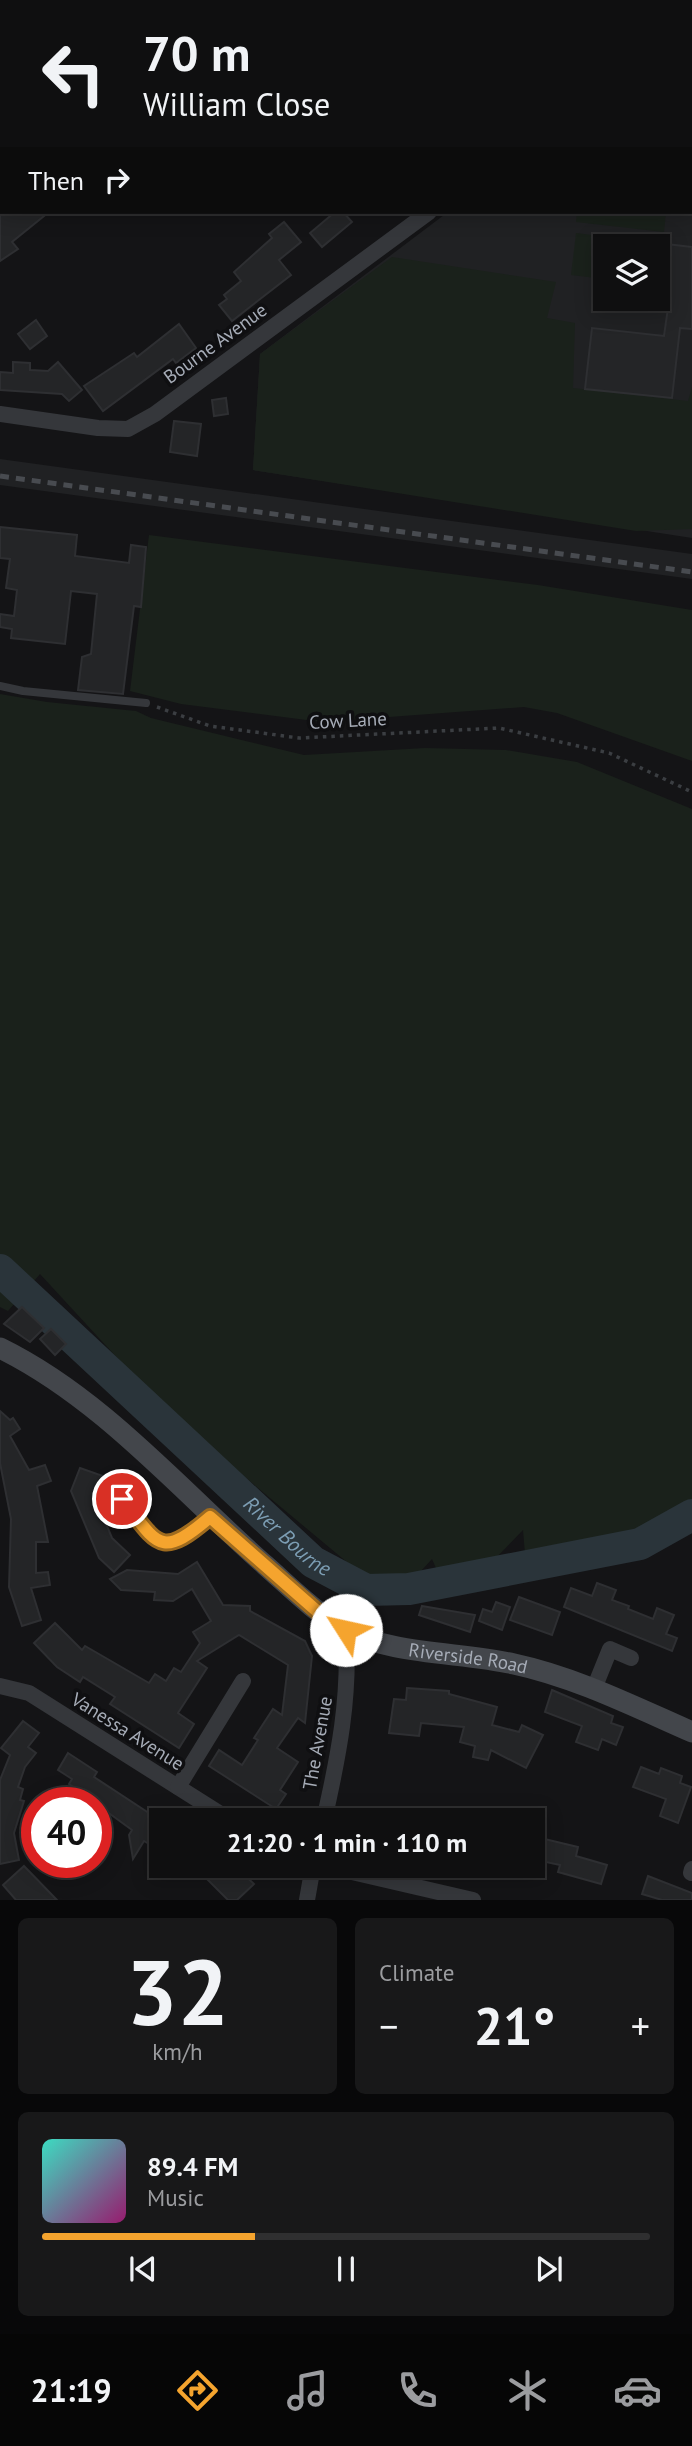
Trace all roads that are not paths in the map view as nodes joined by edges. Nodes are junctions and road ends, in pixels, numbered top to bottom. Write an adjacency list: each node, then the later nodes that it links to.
1 (426, 214): 2 (street, Bourne Avenue)
2 (0, 414)
3 (0, 686): 4 (lane)
4 (146, 703)
5 (0, 1348): 7 (street, Riverside Road)
6 (122, 1499): 7 (street)
7 (210, 1517): 8 (street, Riverside Road)
8 (346, 1630): 14 (street, Riverside Road); 18 (street, The Avenue)
9 (594, 1643): 10 (street)
10 (610, 1649): 11 (street); 14 (street)
11 (631, 1658)
12 (243, 1681): 16 (street)
13 (0, 1686): 16 (street, Vanessa Avenue)
14 (593, 1691): 15 (street, Riverside Road)
15 (692, 1732)
16 (178, 1787): 17 (street, Vanessa Avenue)
17 (211, 1808)
18 (327, 1808)
19 (311, 1878): 22 (street)
20 (369, 1878): 21 (street)
21 (433, 1896): 23 (street)
22 (307, 1900)
23 (473, 1900)

